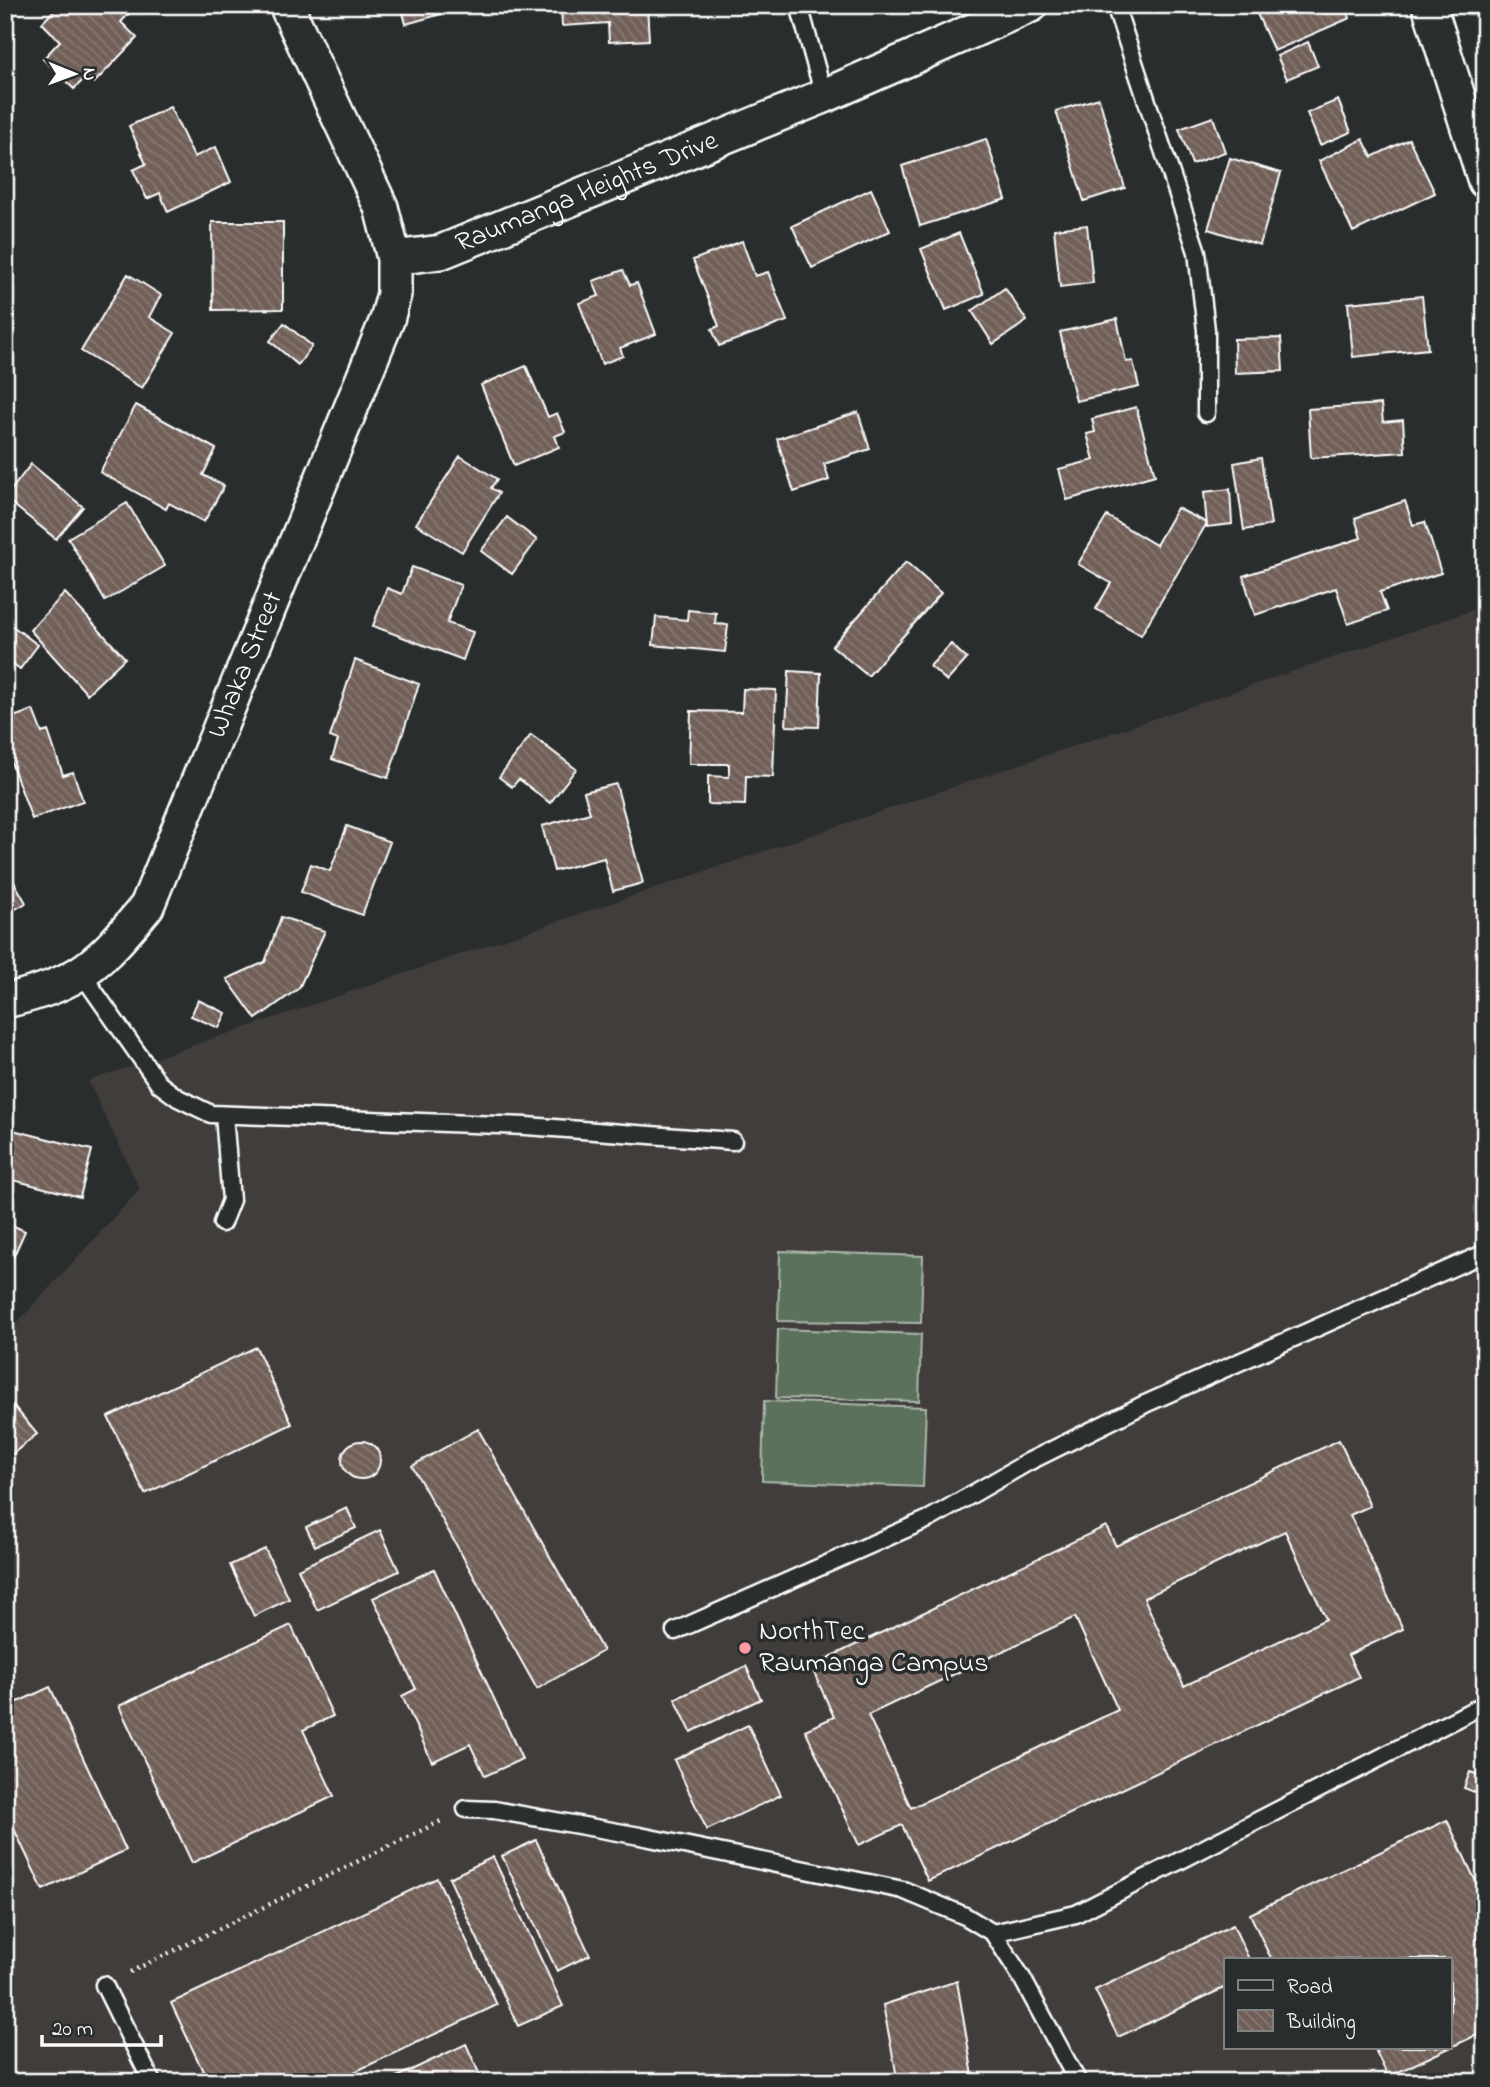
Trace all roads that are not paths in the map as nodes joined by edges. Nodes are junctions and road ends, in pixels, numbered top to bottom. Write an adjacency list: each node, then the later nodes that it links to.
1 (286, 5): 8 (street)
2 (799, 5): 6 (lane)
3 (1031, 5): 6 (street, Raumanga Heights Drive)
4 (1115, 5): 9 (lane)
5 (1429, 5): 7 (street)
6 (824, 96): 8 (street, Raumanga Heights Drive)
7 (1485, 181)
8 (394, 258): 10 (street, Whaka Street)
9 (1206, 413)
10 (82, 974): 11 (street, Whaka Street); 12 (lane)
11 (5, 1001)
12 (224, 1115): 13 (lane); 14 (lane)
13 (733, 1141)
14 (222, 1223)
15 (1485, 1253): 16 (lane)
16 (675, 1631)
17 (1485, 1704): 19 (lane)
18 (466, 1809): 19 (lane)
19 (993, 1933): 22 (lane)
20 (104, 1985): 21 (lane)
21 (152, 2082)
22 (1078, 2082)

